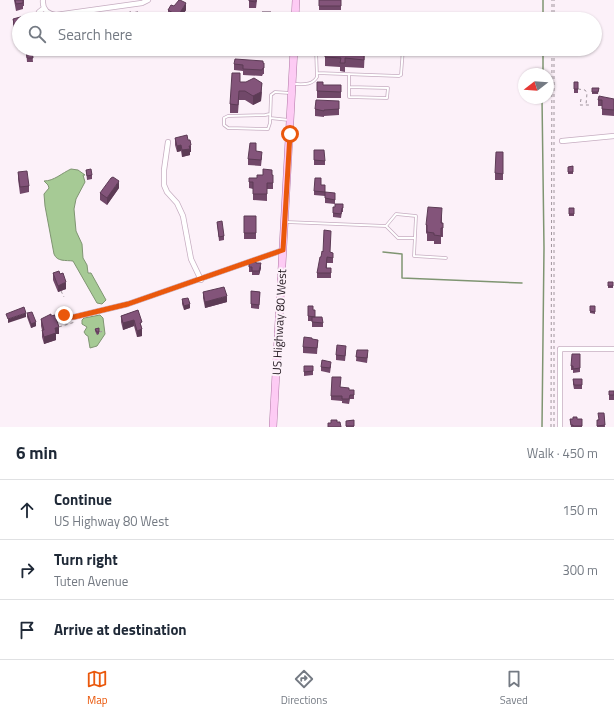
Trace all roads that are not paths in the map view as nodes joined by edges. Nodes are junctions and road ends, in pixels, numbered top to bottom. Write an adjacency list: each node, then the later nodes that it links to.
1 (42, 0): 4 (street)
2 (148, 0): 7 (street)
3 (296, 0): 8 (main road)
4 (44, 8): 5 (street); 6 (street)
5 (39, 12)
6 (48, 12)
7 (84, 12)
8 (295, 12)
9 (294, 56): 14 (main road, US Highway 80 West)
10 (316, 56): 12 (lane)
11 (402, 56): 13 (lane)
12 (317, 73): 13 (lane); 14 (lane)
13 (349, 74): 15 (lane)
14 (292, 84): 16 (main road, US Highway 80 West)
15 (349, 87): 15 (lane)
16 (291, 94): 17 (lane); 19 (main road, US Highway 80 West)
17 (270, 114): 18 (lane); 18 (lane)
18 (270, 118): 19 (lane)
19 (290, 120): 23 (main road, US Highway 80 West)
20 (614, 136): 21 (street)
21 (562, 141)
22 (168, 142): 28 (street)
23 (285, 222): 24 (lane); 26 (main road, US Highway 80 West)
24 (386, 226): 25 (lane); 25 (lane)
25 (414, 238): 27 (lane)
26 (283, 250): 28 (street); 31 (main road, US Highway 80 West)
27 (446, 258)
28 (201, 280): 29 (street)
29 (62, 314)
30 (614, 349): 32 (street)
31 (273, 427)
32 (560, 427)

